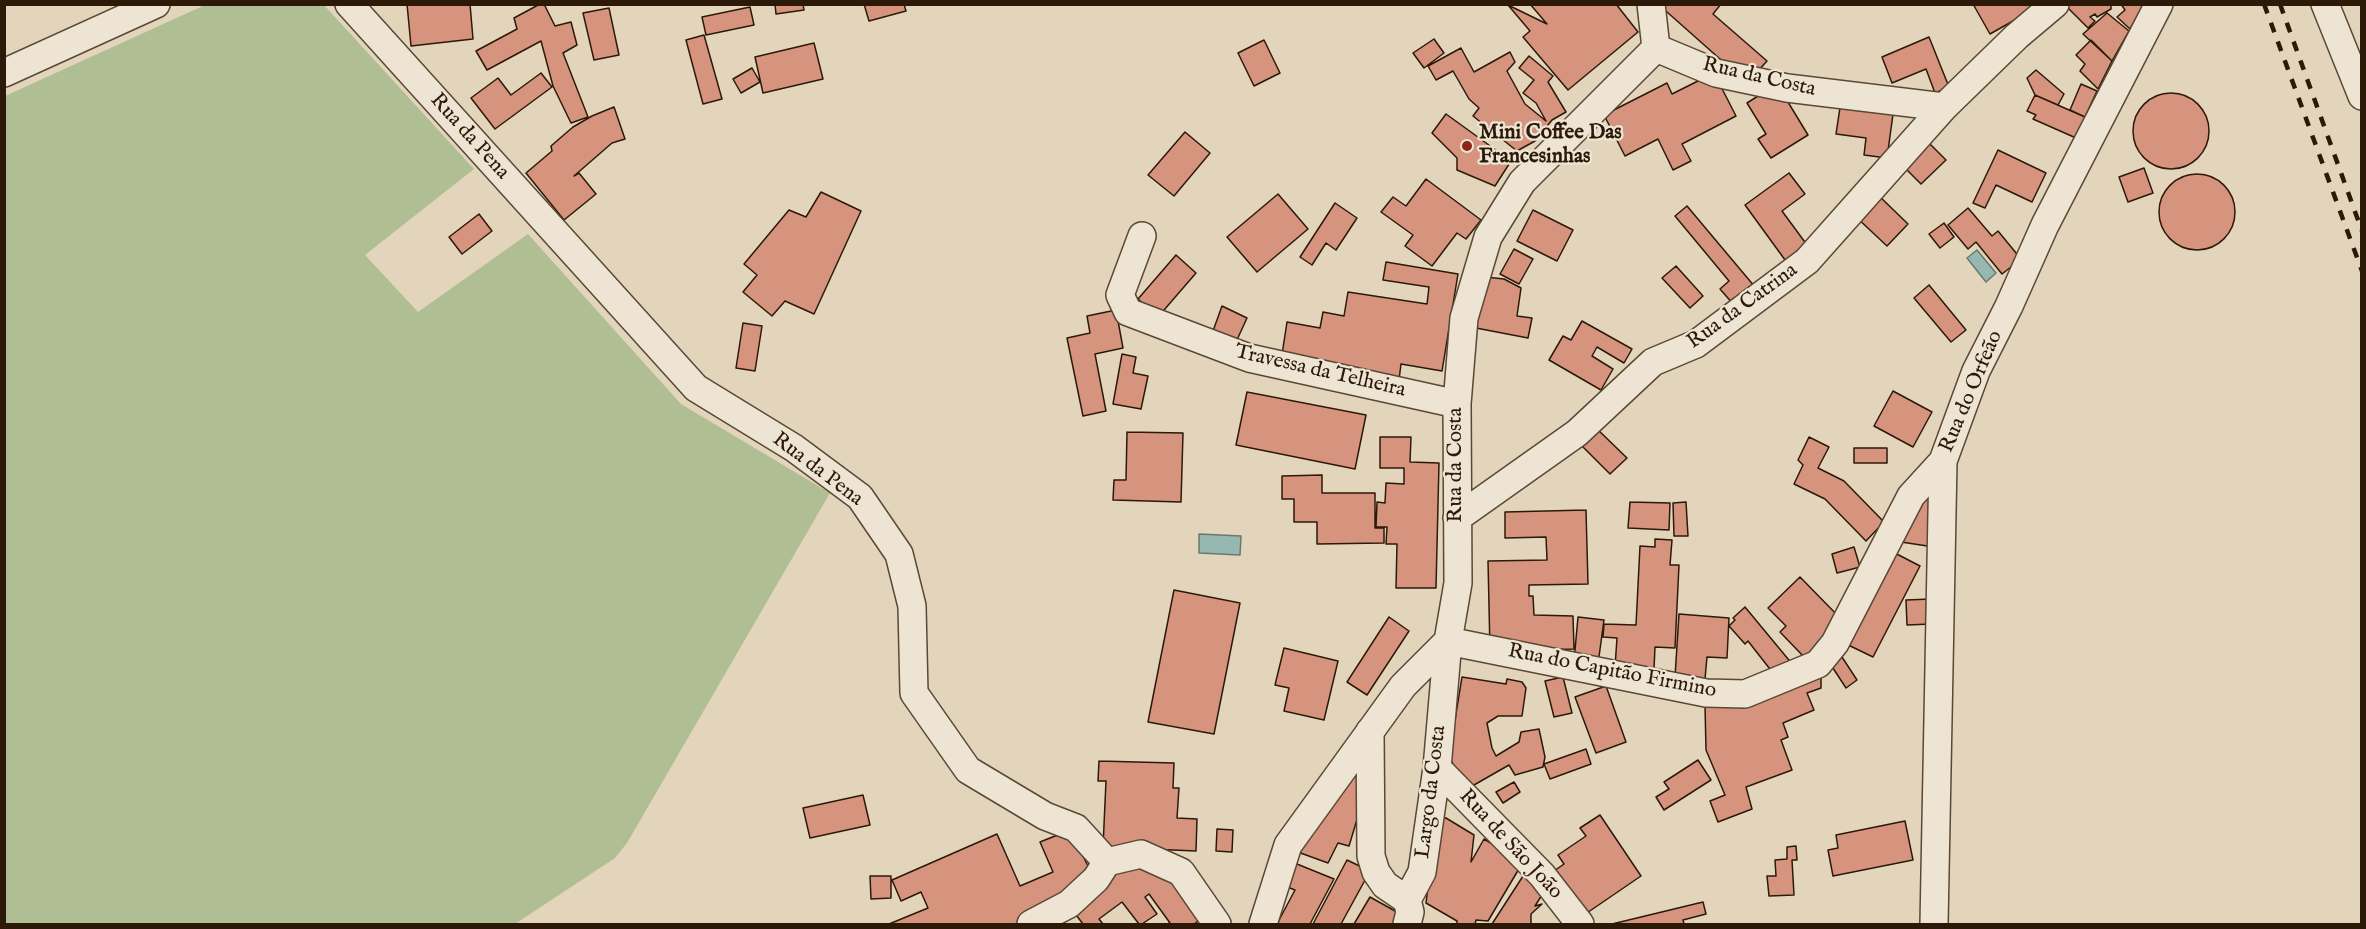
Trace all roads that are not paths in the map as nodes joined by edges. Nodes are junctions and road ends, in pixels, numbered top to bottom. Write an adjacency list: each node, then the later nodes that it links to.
1 (156, 4): 8 (street)
2 (349, 4): 18 (street, Rua da Pena)
3 (1651, 4): 7 (street)
4 (2055, 4): 10 (street)
5 (2159, 4): 13 (street, Rua do Orfeão)
6 (2325, 4): 9 (street)
7 (1656, 48): 10 (street, Rua da Costa); 12 (street, Rua da Costa)
8 (4, 73)
9 (2361, 96)
10 (1944, 107): 14 (street, Rua da Catrina)
11 (1142, 236): 12 (street, Travessa da Telheira)
12 (1457, 404): 14 (street, Rua da Costa)
13 (1943, 461): 15 (street, Rua do Capitão Firmino); 24 (street, Rua do Orfeão)
14 (1457, 518): 15 (street, Rua da Costa)
15 (1448, 641): 16 (street); 17 (street, Largo da Costa)
16 (1370, 731): 19 (street, Largo da Costa); 22 (street)
17 (1437, 768): 19 (street, Largo da Costa); 23 (street, Rua de São João)
18 (1107, 862): 20 (street); 21 (street)
19 (1407, 912)
20 (1031, 924)
21 (1217, 924)
22 (1263, 924)
23 (1580, 924)
24 (1934, 924)

